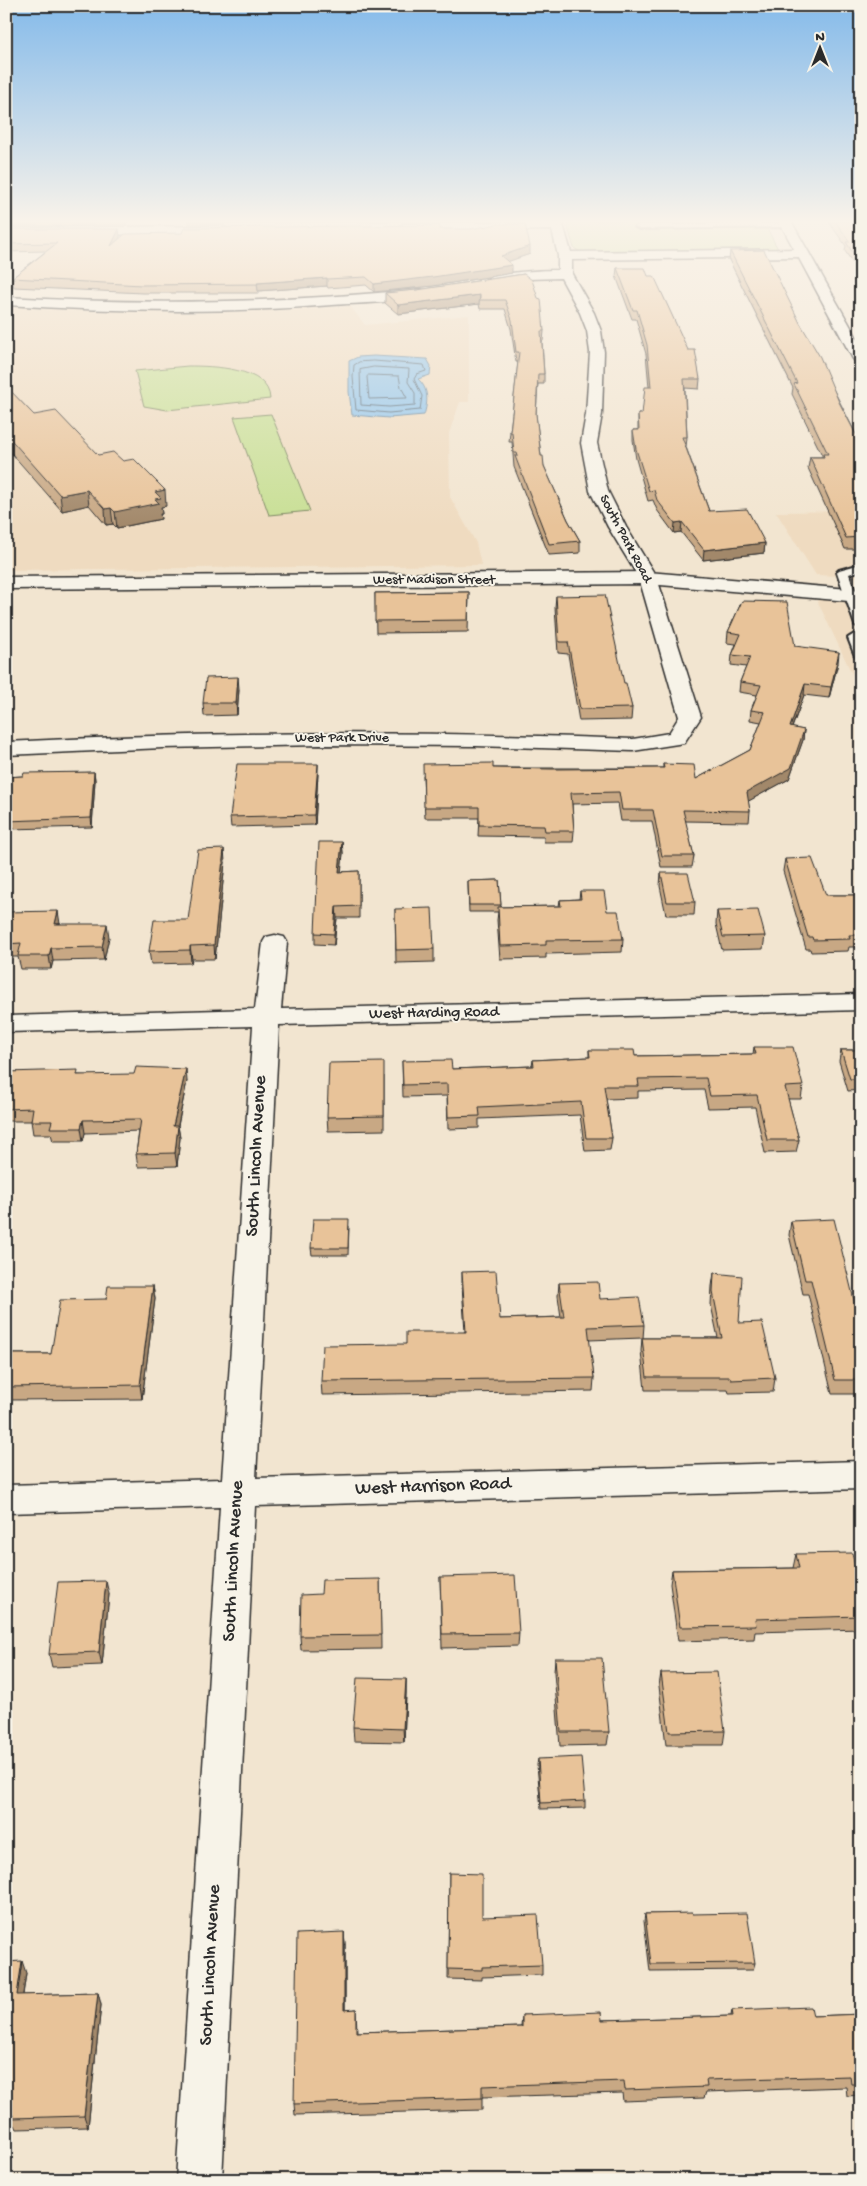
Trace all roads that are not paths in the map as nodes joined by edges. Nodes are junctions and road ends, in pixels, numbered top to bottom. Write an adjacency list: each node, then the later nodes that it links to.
1 (591, 323): 5 (street, South Park Road)
2 (841, 323): 3 (street)
3 (861, 359)
4 (861, 567): 7 (lane)
5 (648, 578): 6 (street, West Madison Street); 7 (street, West Madison Street); 11 (street, South Park Road)
6 (6, 583)
7 (855, 595): 8 (lane)
8 (861, 624)
9 (861, 633): 10 (lane)
10 (861, 656)
11 (676, 738): 12 (street, West Park Drive)
12 (6, 750)
13 (275, 942): 15 (street, South Lincoln Avenue)
14 (861, 1002): 15 (street, West Harding Road)
15 (266, 1018): 16 (street, West Harding Road); 18 (street, South Lincoln Avenue)
16 (6, 1024)
17 (861, 1475): 18 (street, West Harrison Road)
18 (238, 1492): 19 (street, West Harrison Road); 20 (street, South Lincoln Avenue)
19 (6, 1499)
20 (199, 2180)

